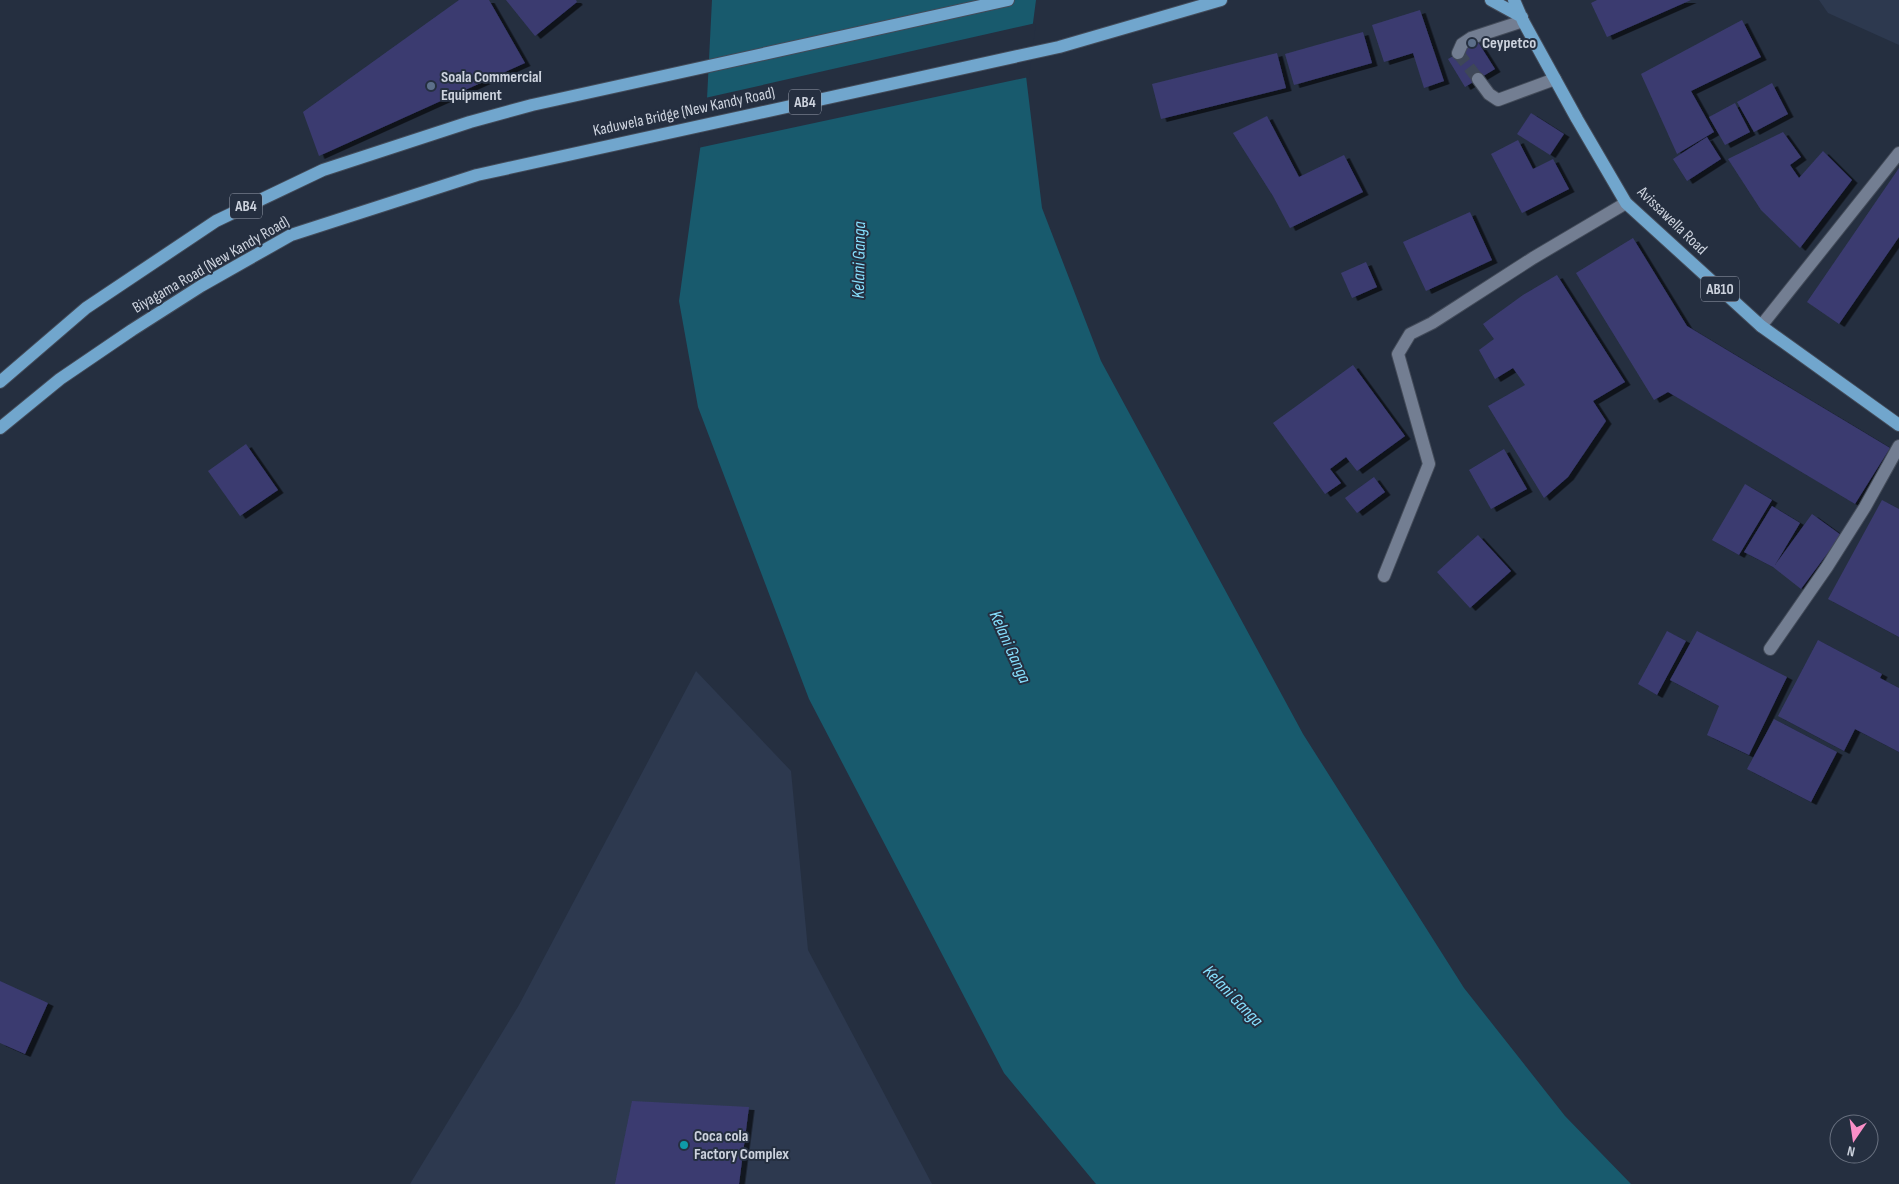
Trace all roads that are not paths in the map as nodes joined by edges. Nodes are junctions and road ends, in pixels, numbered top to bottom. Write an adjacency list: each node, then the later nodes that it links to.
1 (1008, 0): 13 (main road, Biyagama Road (New Kandy Road) / AB4)
2 (1221, 0): 10 (main road, Kaduwela Bridge (New Kandy Road) / AB4)
3 (1491, 0): 5 (main road)
4 (1514, 0): 5 (main road, Avissawella Road / AB10)
5 (1522, 19): 6 (street); 7 (main road, Avissawella Road / AB10)
6 (1458, 53)
7 (1555, 78): 8 (street); 11 (main road, Avissawella Road / AB10)
8 (1478, 79)
9 (1899, 153): 12 (street)
10 (550, 157): 15 (main road, Biyagama Road (New Kandy Road) / AB4)
11 (1626, 202): 12 (main road, Avissawella Road / AB10); 17 (street)
12 (1761, 326): 14 (main road, Avissawella Road / AB10)
13 (0, 382)
14 (1899, 425)
15 (0, 428)
16 (1899, 446): 18 (street)
17 (1384, 576)
18 (1770, 649)

